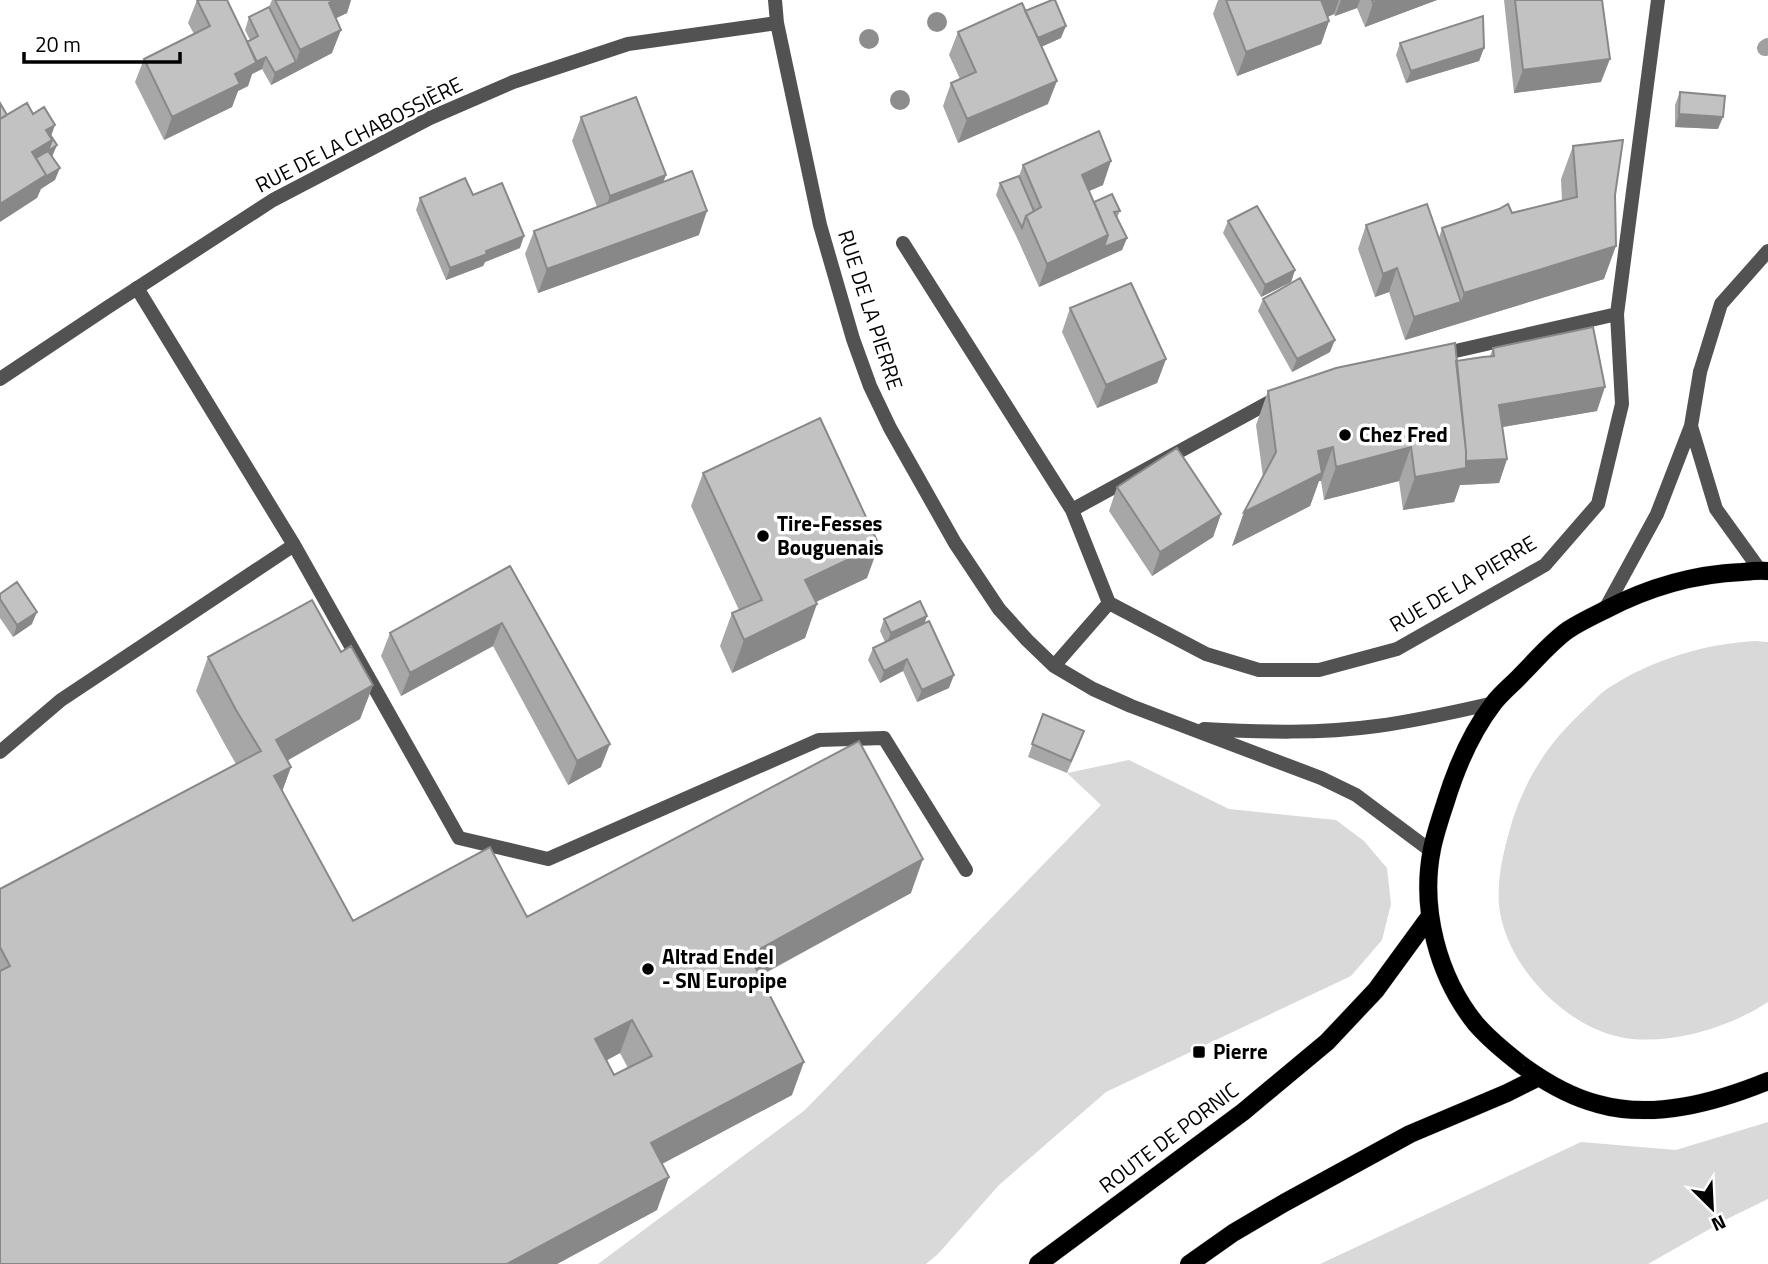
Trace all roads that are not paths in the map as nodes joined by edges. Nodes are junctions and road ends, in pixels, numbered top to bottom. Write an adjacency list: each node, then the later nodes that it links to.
1 (775, 0): 3 (street, RUE DE LA PIERRE)
2 (1658, 0): 7 (street, RUE DE LA PIERRE)
3 (777, 23): 6 (street, RUE DE LA CHABOSSIÈRE); 17 (street, RUE DE LA PIERRE)
4 (904, 243): 12 (street)
5 (1768, 251): 11 (street)
6 (137, 288): 9 (street, RUE DE LA CHABOSSIÈRE); 13 (street)
7 (1617, 314): 8 (street); 15 (street, RUE DE LA PIERRE)
8 (1430, 356)
9 (0, 379)
10 (1297, 391): 12 (street)
11 (1691, 426): 14 (street); 16 (street)
12 (1072, 510): 15 (street)
13 (294, 545): 20 (street); 22 (street)
14 (1764, 571): 16 (main road)
15 (1109, 603): 17 (street)
16 (1604, 611): 18 (main road)
17 (1054, 666): 19 (street, RUE DE LA PIERRE)
18 (1494, 703): 19 (street, RUE DE LA PIERRE); 21 (main road)
19 (1190, 729): 21 (street, RUE DE LA PIERRE)
20 (0, 752)
21 (1432, 851): 23 (main road)
22 (966, 870)
23 (1430, 916): 24 (main road); 26 (main road, ROUTE DE PORNIC)
24 (1539, 1077): 25 (main road); 27 (main road)
25 (1768, 1081)
26 (1038, 1264)
27 (1189, 1264)

